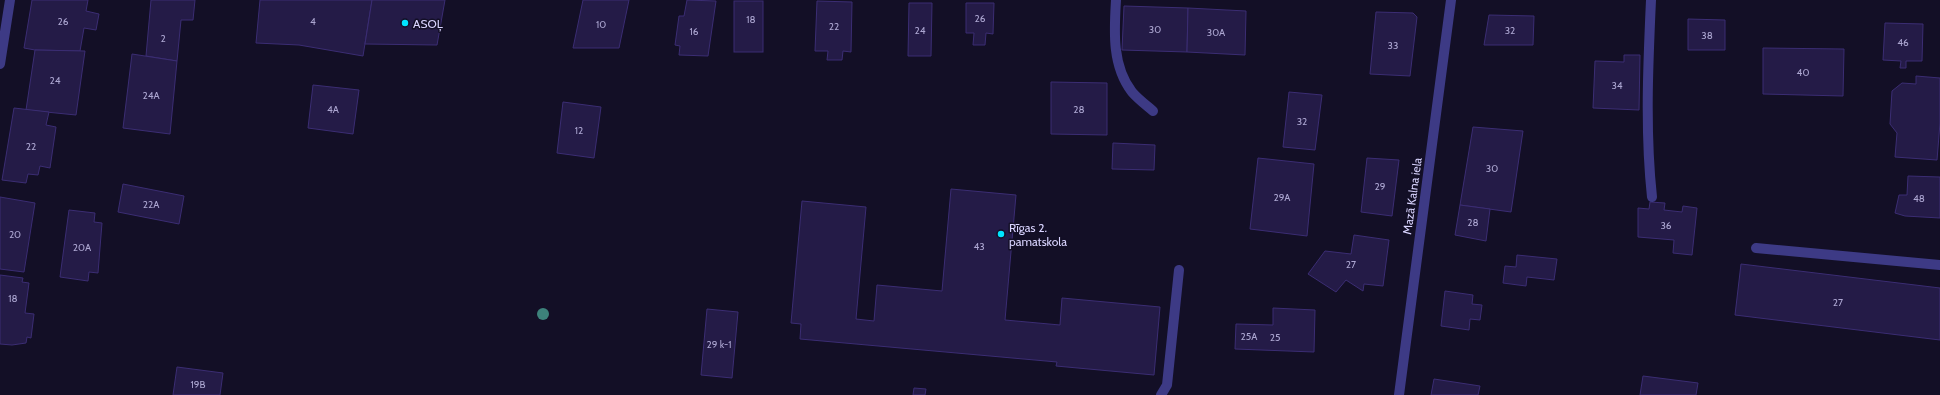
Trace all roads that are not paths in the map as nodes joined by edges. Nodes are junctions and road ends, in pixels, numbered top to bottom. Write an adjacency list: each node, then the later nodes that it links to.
1 (10, 0): 5 (street)
2 (1116, 0): 6 (street)
3 (1451, 0): 12 (street, Mazā Kalna iela)
4 (1651, 0): 7 (street)
5 (0, 64)
6 (1153, 111)
7 (1652, 197)
8 (1756, 248): 9 (street)
9 (1940, 265)
10 (1179, 270): 11 (street)
11 (1161, 395)
12 (1399, 395)

